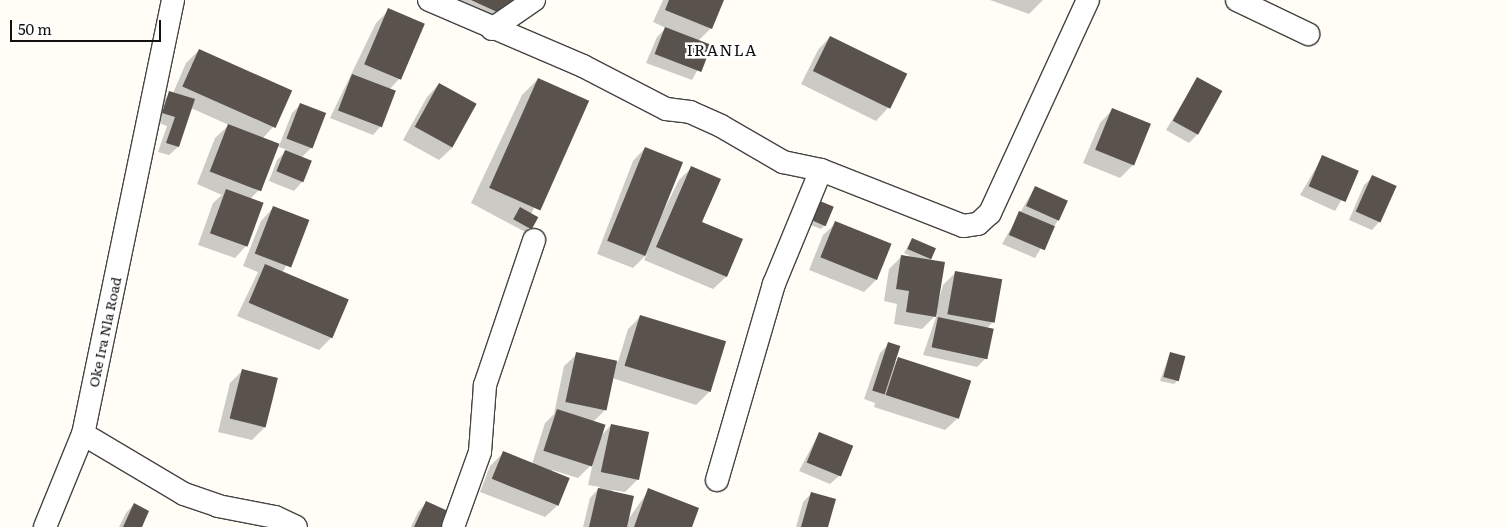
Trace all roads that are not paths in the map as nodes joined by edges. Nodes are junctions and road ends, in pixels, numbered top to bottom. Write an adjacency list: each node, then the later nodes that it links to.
1 (173, 0): 10 (street, Oke Ira Nla Road)
2 (429, 0): 6 (street)
3 (534, 0): 6 (street)
4 (1088, 0): 8 (street)
5 (1237, 0): 7 (street)
6 (492, 29): 8 (street)
7 (1308, 34)
8 (821, 170): 11 (street)
9 (534, 240): 14 (street)
10 (83, 434): 12 (street, Oke Ira Nla Road); 13 (street)
11 (717, 480)
12 (45, 527)
13 (296, 527)
14 (453, 527)

